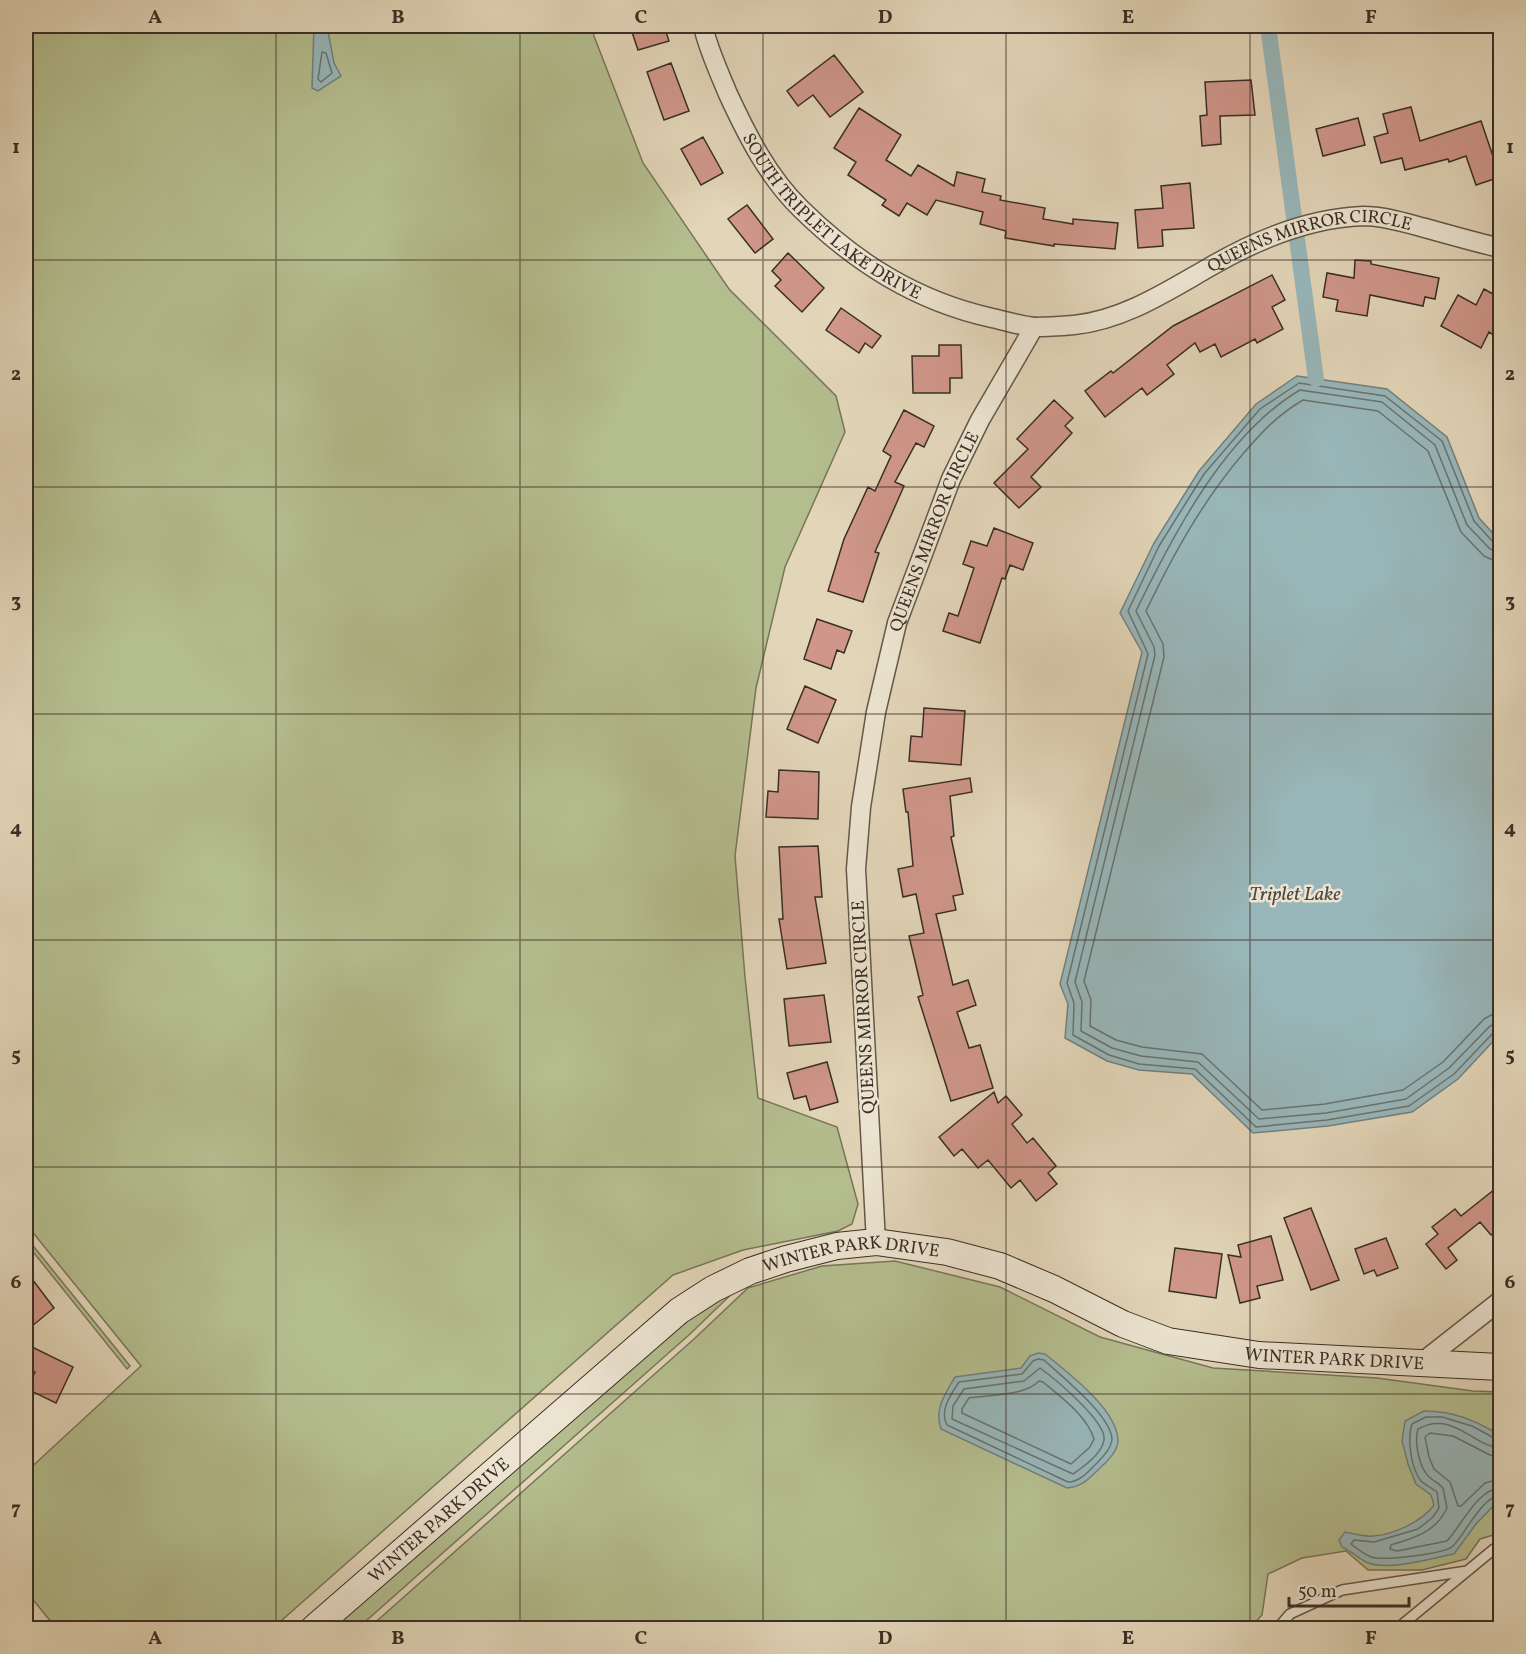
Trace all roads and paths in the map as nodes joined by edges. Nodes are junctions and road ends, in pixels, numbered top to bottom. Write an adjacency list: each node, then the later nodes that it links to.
1 (703, 26): 3 (street, SOUTH TRIPLET LAKE DRIVE)
2 (1500, 248): 3 (street, QUEENS MIRROR CIRCLE)
3 (1034, 327): 4 (street, QUEENS MIRROR CIRCLE)
4 (876, 1242): 6 (street, WINTER PARK DRIVE); 10 (street, WINTER PARK DRIVE)
5 (1500, 1302): 6 (street)
6 (1421, 1363): 7 (street, WINTER PARK DRIVE)
7 (1500, 1367)
8 (1500, 1547): 9 (lane)
9 (1467, 1571): 11 (lane); 12 (lane)
10 (314, 1629)
11 (1278, 1629)
12 (1398, 1629)

